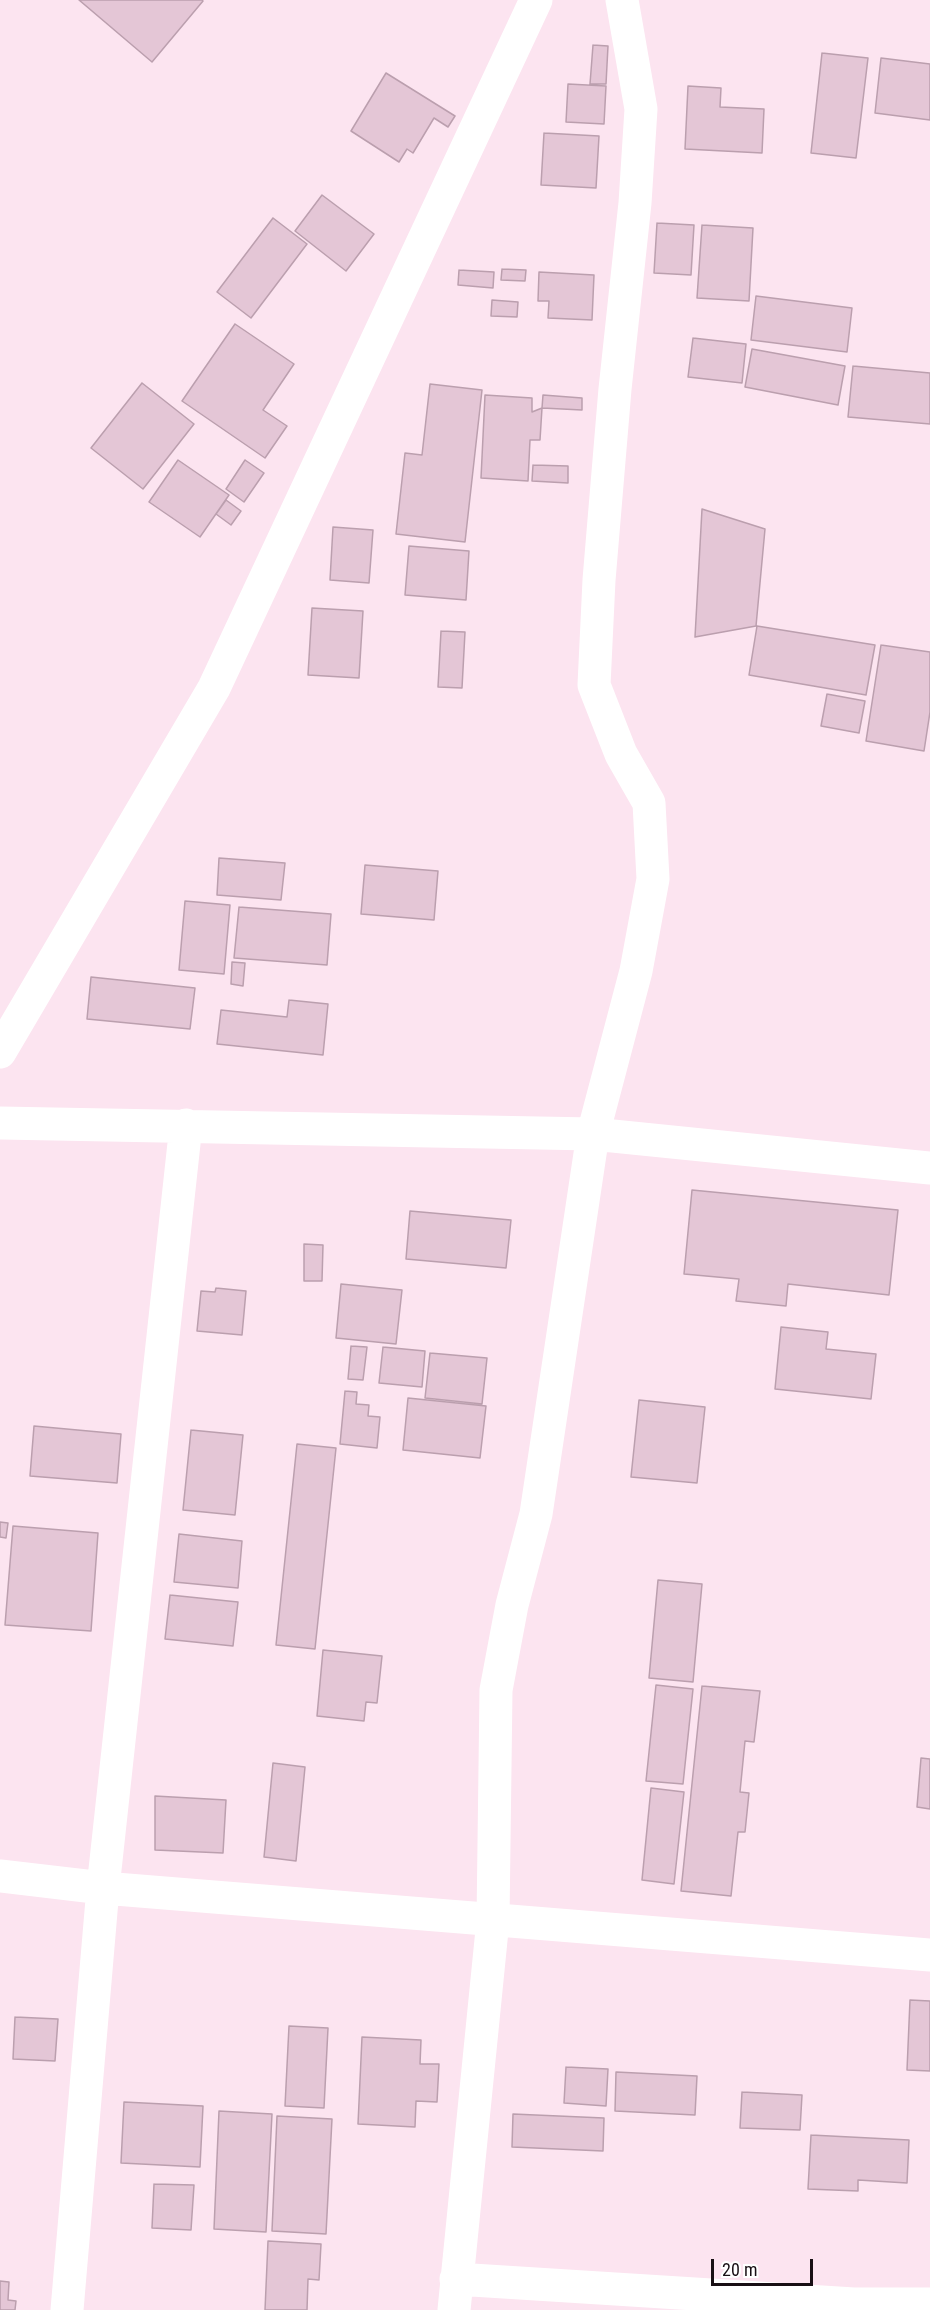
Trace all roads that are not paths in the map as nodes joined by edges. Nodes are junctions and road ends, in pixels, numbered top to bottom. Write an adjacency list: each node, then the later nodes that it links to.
1 (536, 0): 3 (street)
2 (622, 0): 6 (street)
3 (0, 1052)
4 (0, 1123): 5 (street)
5 (186, 1125): 6 (street); 9 (street)
6 (593, 1134): 7 (street); 10 (street)
7 (930, 1168)
8 (0, 1876): 9 (street)
9 (103, 1888): 10 (street); 14 (street)
10 (493, 1920): 11 (street); 12 (street)
11 (930, 1955)
12 (455, 2294): 13 (street)
13 (930, 2304)
14 (68, 2310)

